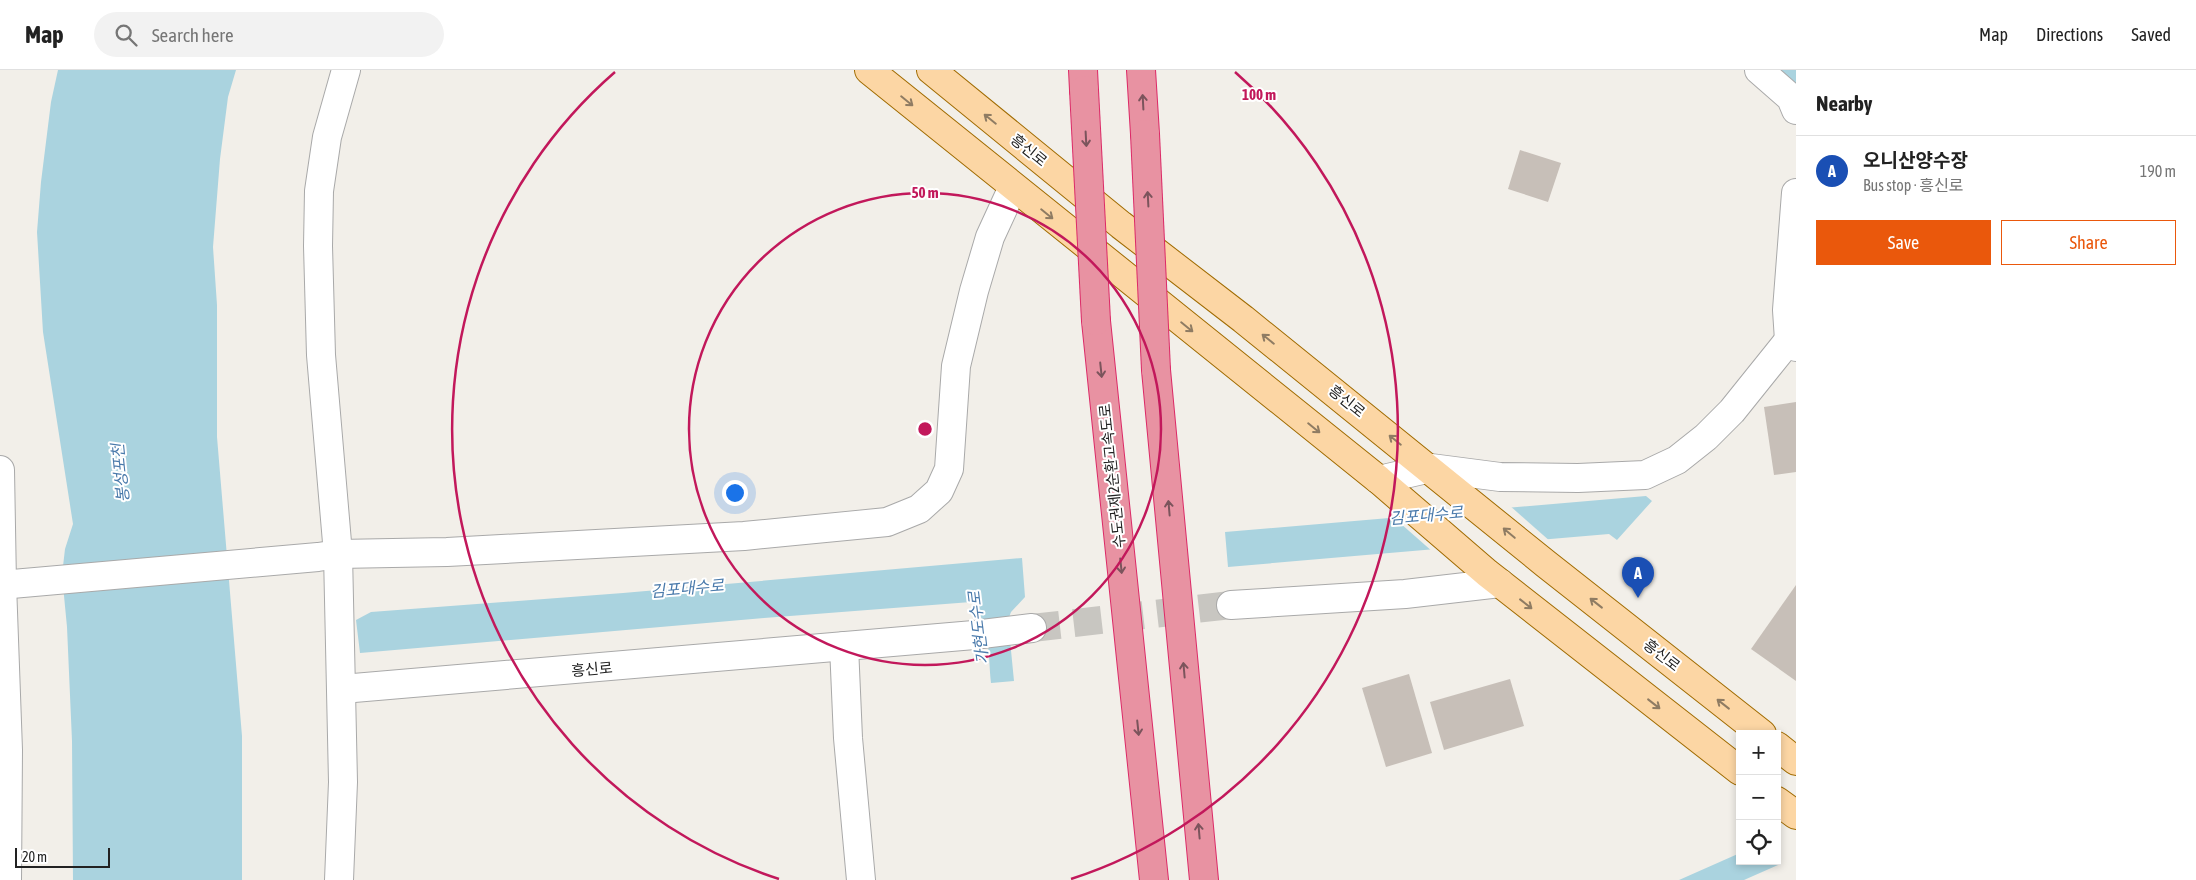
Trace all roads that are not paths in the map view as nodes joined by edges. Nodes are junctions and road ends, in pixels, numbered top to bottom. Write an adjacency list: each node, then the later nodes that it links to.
1 (346, 70): 14 (lane)
2 (869, 70): 8 (main road, one-way to 8)
3 (931, 70): 11 (main road, 흥신로, one-way to 3)
4 (1142, 70): 32 (highway, one-way to 4, bridge)
5 (1759, 70): 7 (lane)
6 (1084, 80): 31 (highway, 수도권제2순환고속도로, one-way to 31, bridge)
7 (1796, 110)
8 (1013, 187): 13 (main road, one-way to 13); 14 (lane)
9 (1796, 193): 10 (lane)
10 (1792, 344): 11 (lane)
11 (1431, 468): 13 (lane); 21 (main road, 흥신로, one-way to 11)
12 (0, 470): 16 (lane)
13 (1379, 480): 15 (main road)
14 (328, 555): 16 (lane); 20 (lane)
15 (1493, 578): 17 (lane); 25 (main road, one-way to 25)
16 (7, 584): 23 (lane)
17 (1231, 605)
18 (1022, 630): 19 (lane, 흥신로)
19 (844, 646): 20 (lane, 흥신로); 30 (lane)
20 (342, 689): 29 (lane)
21 (1757, 730)
22 (1781, 749): 24 (main road)
23 (4, 750): 28 (lane)
24 (1796, 761)
25 (1736, 768)
26 (1781, 804): 27 (main road)
27 (1796, 815)
28 (7, 880)
29 (339, 880)
30 (861, 880)
31 (1154, 880)
32 (1204, 880)

